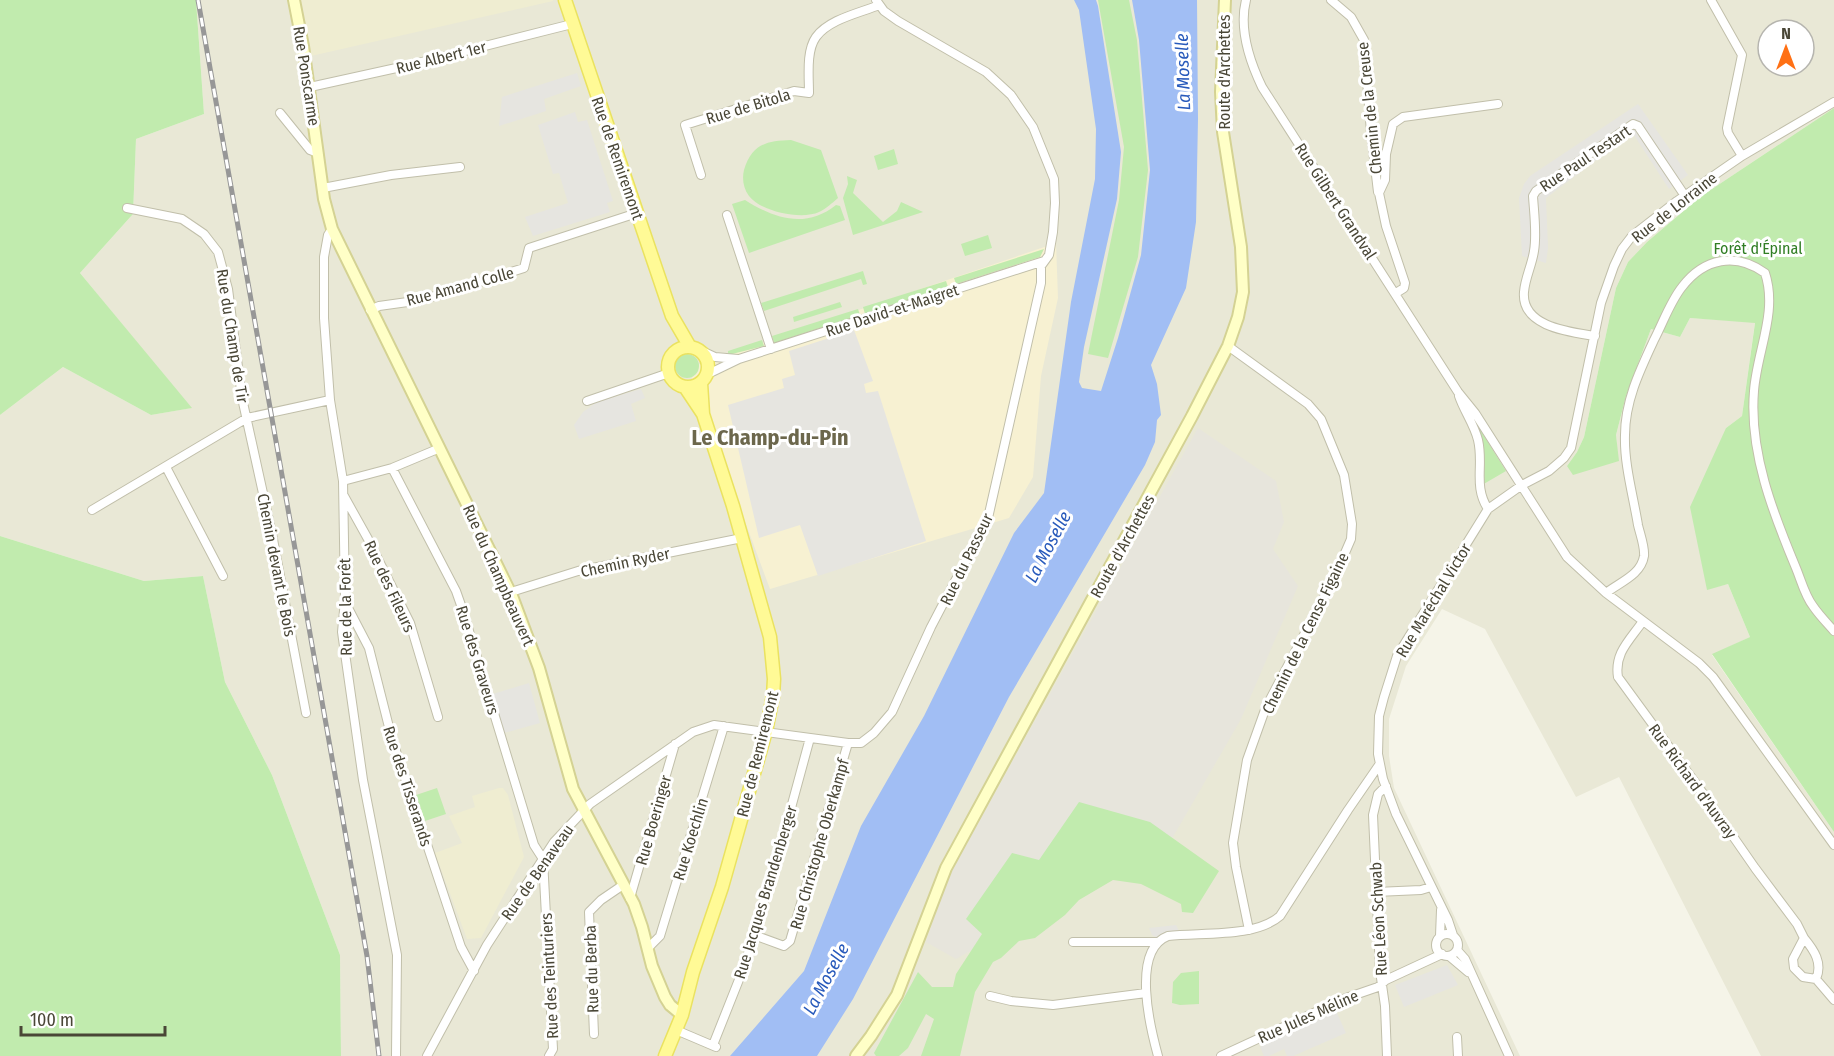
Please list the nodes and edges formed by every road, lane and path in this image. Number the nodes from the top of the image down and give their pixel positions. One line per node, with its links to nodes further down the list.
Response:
1 (294, 0): 9 (street, Rue Ponscarme)
2 (565, 0): 8 (main road, Rue de Remiremont)
3 (1225, 0): 30 (street, Route d'Archettes)
4 (1246, 0): 26 (street, Rue Gilbert Grandval)
5 (1331, 0): 18 (street, Chemin de la Creuse)
6 (1711, 0): 14 (street)
7 (878, 3): 16 (street, Rue de Bitola); 25 (street, Rue du Passeur)
8 (572, 24): 9 (street, Rue Albert 1er); 22 (main road, Rue de Remiremont)
9 (310, 87): 13 (street, Rue Ponscarme)
10 (1834, 102): 14 (street, Rue de Lorraine)
11 (1498, 104): 18 (street, Chemin de la Creuse)
12 (280, 113): 13 (street, Rue Ponscarme)
13 (318, 153): 17 (street, Rue Ponscarme)
14 (1742, 156): 19 (street, Rue de Lorraine)
15 (460, 167): 17 (street)
16 (700, 175)
17 (323, 189): 20 (street, Rue Ponscarme)
18 (1378, 193): 26 (street, Chemin de la Creuse)
19 (1685, 196): 29 (street, Rue de Lorraine); 29 (street, Rue Paul Testart)
20 (326, 207): 24 (street, Rue du Champbeauvert)
21 (127, 208): 42 (street, Rue du Champ de Tir)
22 (637, 213): 27 (street, Rue Amand Colle); 28 (main road, Rue de Remiremont)
23 (727, 215): 32 (street)
24 (332, 229): 27 (street, Rue du Champbeauvert); 39 (street, Rue de la Forêt)
25 (1044, 261): 32 (street, Rue David-et-Maigret); 64 (street, Rue du Passeur)
26 (1396, 293): 38 (street, Rue Gilbert Grandval)
27 (370, 310): 43 (street, Rue du Champbeauvert)
28 (672, 316): 31 (main road, Rue de Remiremont); 33 (main road, Rue de Remiremont)
29 (1595, 336): 47 (street, Rue de Lorraine)
30 (1228, 346): 75 (street, Chemin de la Cense Figaine); 102 (street, Route d'Archettes)
31 (695, 349): 33 (main road); 34 (street, Rue David-et-Maigret); 36 (main road)
32 (771, 349): 34 (street, Rue David-et-Maigret)
33 (672, 355): 35 (main road)
34 (739, 359): 36 (street, Rue David-et-Maigret)
35 (669, 373): 37 (main road); 40 (street)
36 (704, 378): 37 (main road); 41 (main road, Rue de Remiremont)
37 (684, 387): 41 (main road, Rue de Remiremont)
38 (1458, 392): 47 (street, Rue Gilbert Grandval); 49 (street, Rue Gilbert Grandval)
39 (330, 400): 42 (street); 46 (street, Rue de la Forêt)
40 (587, 401)
41 (703, 414): 51 (main road, Rue de Remiremont)
42 (247, 418): 44 (street); 58 (street, Chemin devant le Bois)
43 (440, 448): 45 (street); 53 (street, Rue du Champbeauvert)
44 (166, 467): 50 (street); 52 (street)
45 (392, 468): 46 (street); 69 (street, Rue des Graveurs)
46 (343, 481): 48 (street, Rue de la Forêt)
47 (1522, 485): 49 (street, Rue Maréchal Victor); 54 (street, Rue Gilbert Grandval)
48 (343, 495): 55 (street, Rue de la Forêt); 59 (street, Rue des Fileurs)
49 (1488, 509): 65 (street, Rue Maréchal Victor)
50 (92, 510)
51 (742, 538): 53 (street, Chemin Ryder); 61 (main road, Rue de Remiremont)
52 (223, 576)
53 (511, 592): 67 (street, Rue du Champbeauvert)
54 (1606, 593): 56 (street, Rue Gilbert Grandval); 57 (street)
55 (345, 600): 87 (street, Rue des Tisserands); 98 (street, Rue de la Forêt)
56 (1643, 621): 68 (street, Rue Gilbert Grandval); 79 (street, Rue Richard d'Auvray)
57 (1834, 631)
58 (306, 713)
59 (438, 717)
60 (724, 726): 61 (street, Rue de Benaveau); 63 (street, Rue de Benaveau); 83 (street, Rue Koechlin)
61 (766, 731): 62 (street, Rue du Passeur); 94 (main road, Rue de Remiremont)
62 (810, 738): 64 (street, Rue du Passeur); 76 (street, Rue Jacques Brandenberger)
63 (675, 743): 67 (street, Rue de Benaveau); 73 (street, Rue Boeringer)
64 (848, 743): 76 (street, Rue Christophe Oberkampf)
65 (1379, 765): 66 (street, Rue Maréchal Victor); 75 (street)
66 (1386, 786): 71 (street, Rue Maréchal Victor); 72 (street, Rue Léon Schwab)
67 (583, 810): 69 (street, Rue de Benaveau); 70 (street, Rue du Champbeauvert)
68 (1834, 845)
69 (543, 859): 87 (street, Rue de Benaveau); 100 (street, Rue des Teinturiers)
70 (624, 885): 73 (street, Rue du Champbeauvert); 96 (street, Rue du Berba)
71 (1431, 887): 72 (street); 74 (street, Rue Maréchal Victor)
72 (1376, 892): 90 (street, Rue Léon Schwab)
73 (630, 898): 83 (street, Rue du Champbeauvert)
74 (1441, 909): 77 (street, Rue Maréchal Victor); 78 (street)
75 (1249, 930): 81 (street)
76 (754, 935): 95 (street, Rue Jacques Brandenberger)
77 (1453, 935): 78 (street); 84 (street)
78 (1440, 936): 82 (street)
79 (1804, 938): 89 (street, Rue Richard d'Auvray); 89 (street)
80 (1073, 942): 81 (street)
81 (1157, 942): 91 (street)
82 (1436, 947): 85 (street); 86 (street)
83 (648, 948): 94 (street, Rue du Champbeauvert)
84 (1457, 950): 85 (street); 88 (street)
85 (1445, 955): 86 (street, Rue Jules Méline); 88 (street)
86 (1427, 961): 90 (street, Rue Jules Méline)
87 (474, 971): 99 (street, Rue de Benaveau)
88 (1471, 975): 107 (street)
89 (1816, 979): 93 (street)
90 (1382, 983): 104 (street, Rue Jules Méline); 105 (street, Rue Léon Schwab)
91 (1146, 993): 92 (street); 103 (street)
92 (990, 996)
93 (1834, 1000)
94 (682, 1015): 95 (main road, Rue de Remiremont)
95 (676, 1030): 101 (main road, Rue de Remiremont)
96 (594, 1034)
97 (1457, 1037): 106 (street)
98 (396, 1056)
99 (427, 1056)
100 (549, 1056)
101 (665, 1056)
102 (856, 1056)
103 (1158, 1056)
104 (1221, 1056)
105 (1387, 1056)
106 (1458, 1056)
107 (1509, 1056)

